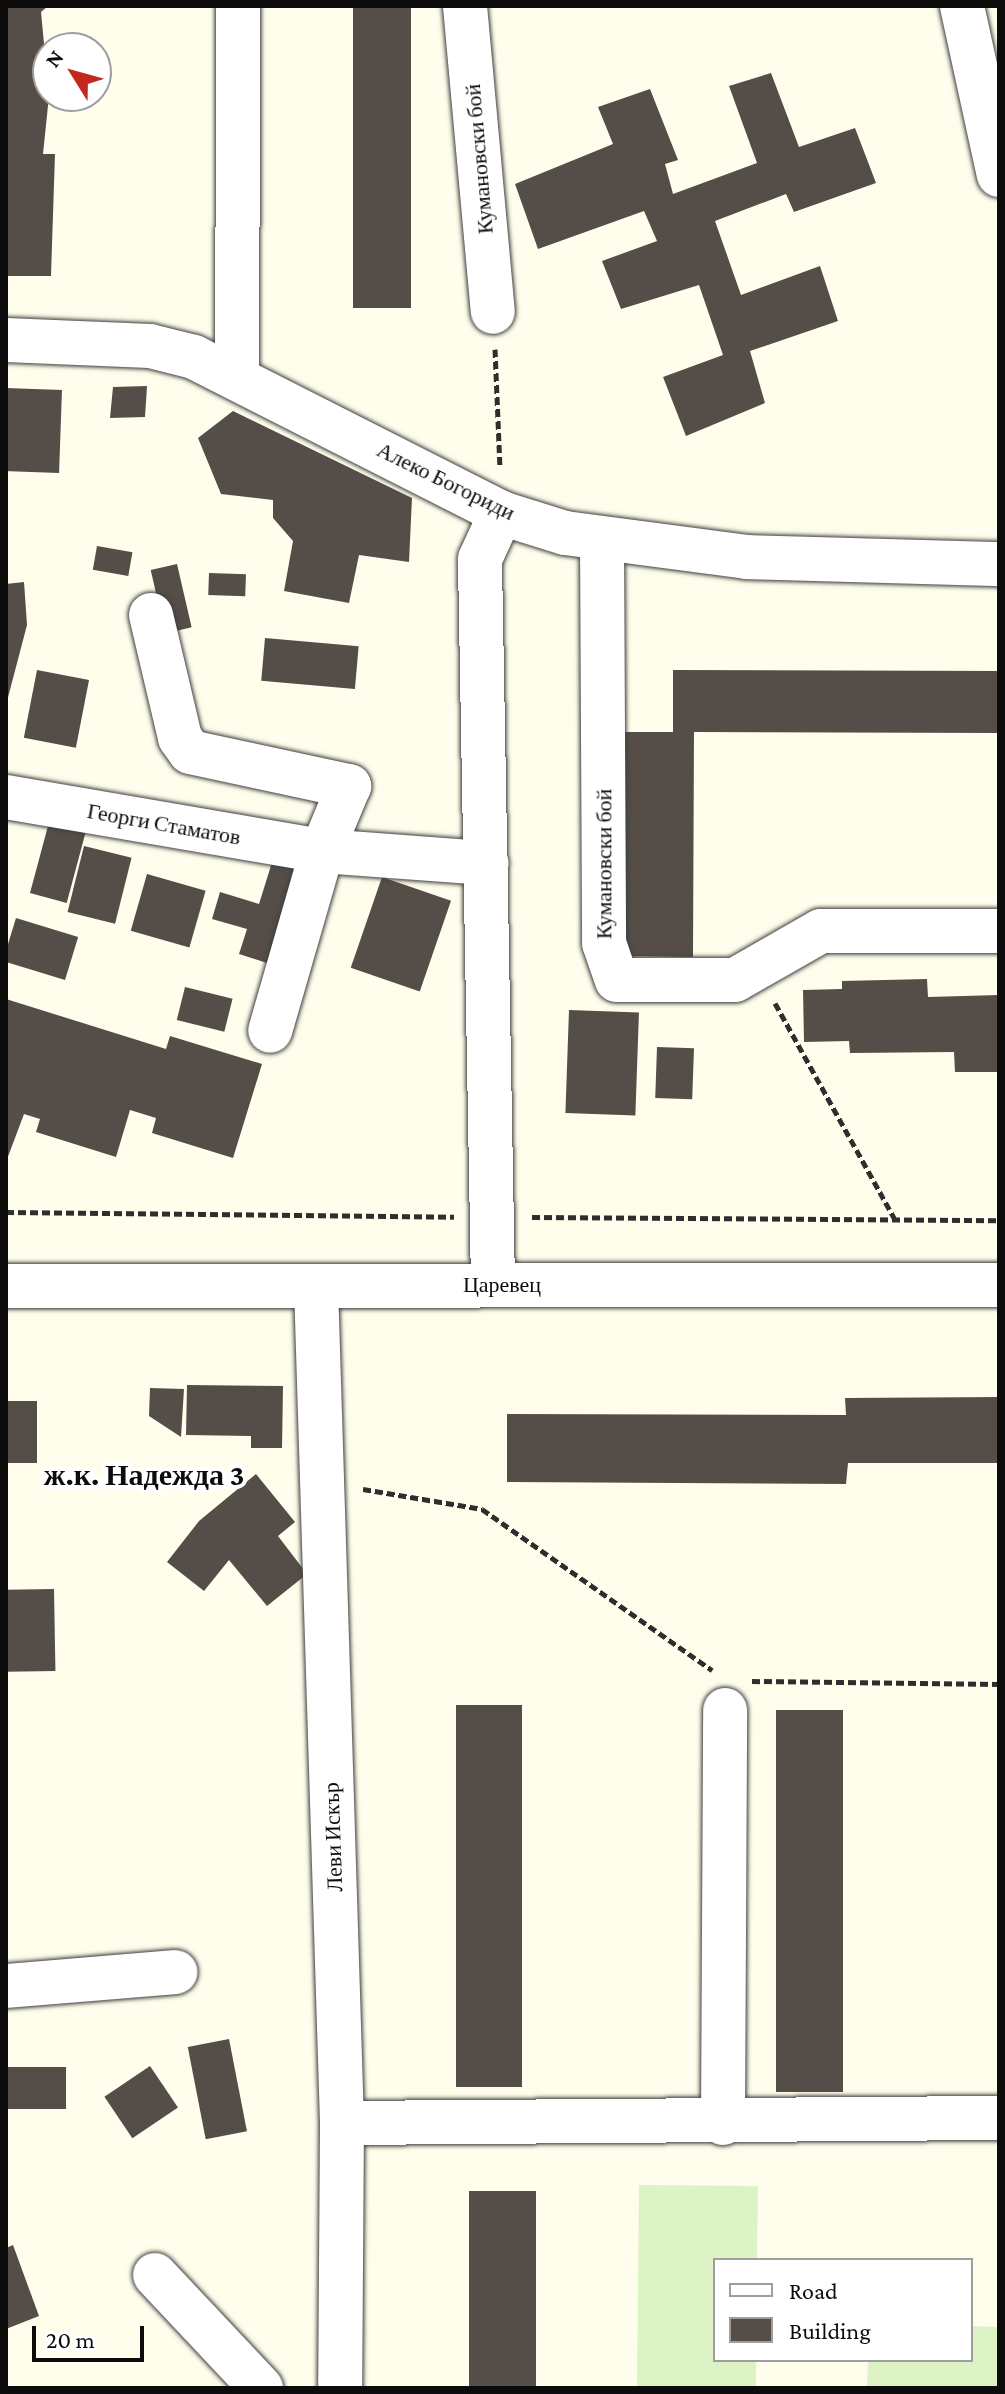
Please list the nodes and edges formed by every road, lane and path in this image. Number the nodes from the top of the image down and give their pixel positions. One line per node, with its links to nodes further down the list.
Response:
1 (238, 6): 7 (street)
2 (465, 6): 5 (street, Кумановски бой)
3 (962, 6): 4 (street)
4 (999, 175)
5 (493, 312): 8 (path)
6 (6, 340): 7 (street, Алеко Богориди)
7 (237, 374): 8 (street, Алеко Богориди)
8 (501, 513): 9 (street, Алеко Богориди); 14 (street)
9 (602, 541): 10 (street, Алеко Богориди); 16 (street, Кумановски бой)
10 (999, 564)
11 (151, 615): 13 (street)
12 (6, 797): 13 (street, Георги Стаматов)
13 (322, 851): 14 (street, Георги Стаматов); 17 (street)
14 (487, 863): 19 (street)
15 (999, 931): 16 (street, Кумановски бой)
16 (758, 971): 18 (path)
17 (270, 1031)
18 (894, 1219)
19 (493, 1285): 20 (street, Царевец); 22 (street, Царевец)
20 (999, 1285)
21 (6, 1286): 22 (street, Царевец)
22 (316, 1286): 23 (street, Леви Искър)
23 (322, 1485): 25 (path); 29 (street, Леви Искър)
24 (999, 1684): 25 (path)
25 (729, 1696): 30 (street)
26 (175, 1972): 27 (street)
27 (6, 1986)
28 (999, 2118): 30 (street)
29 (342, 2123): 30 (street); 33 (street, Леви Искър)
30 (723, 2123)
31 (155, 2275): 32 (street)
32 (261, 2388)
33 (340, 2388)

